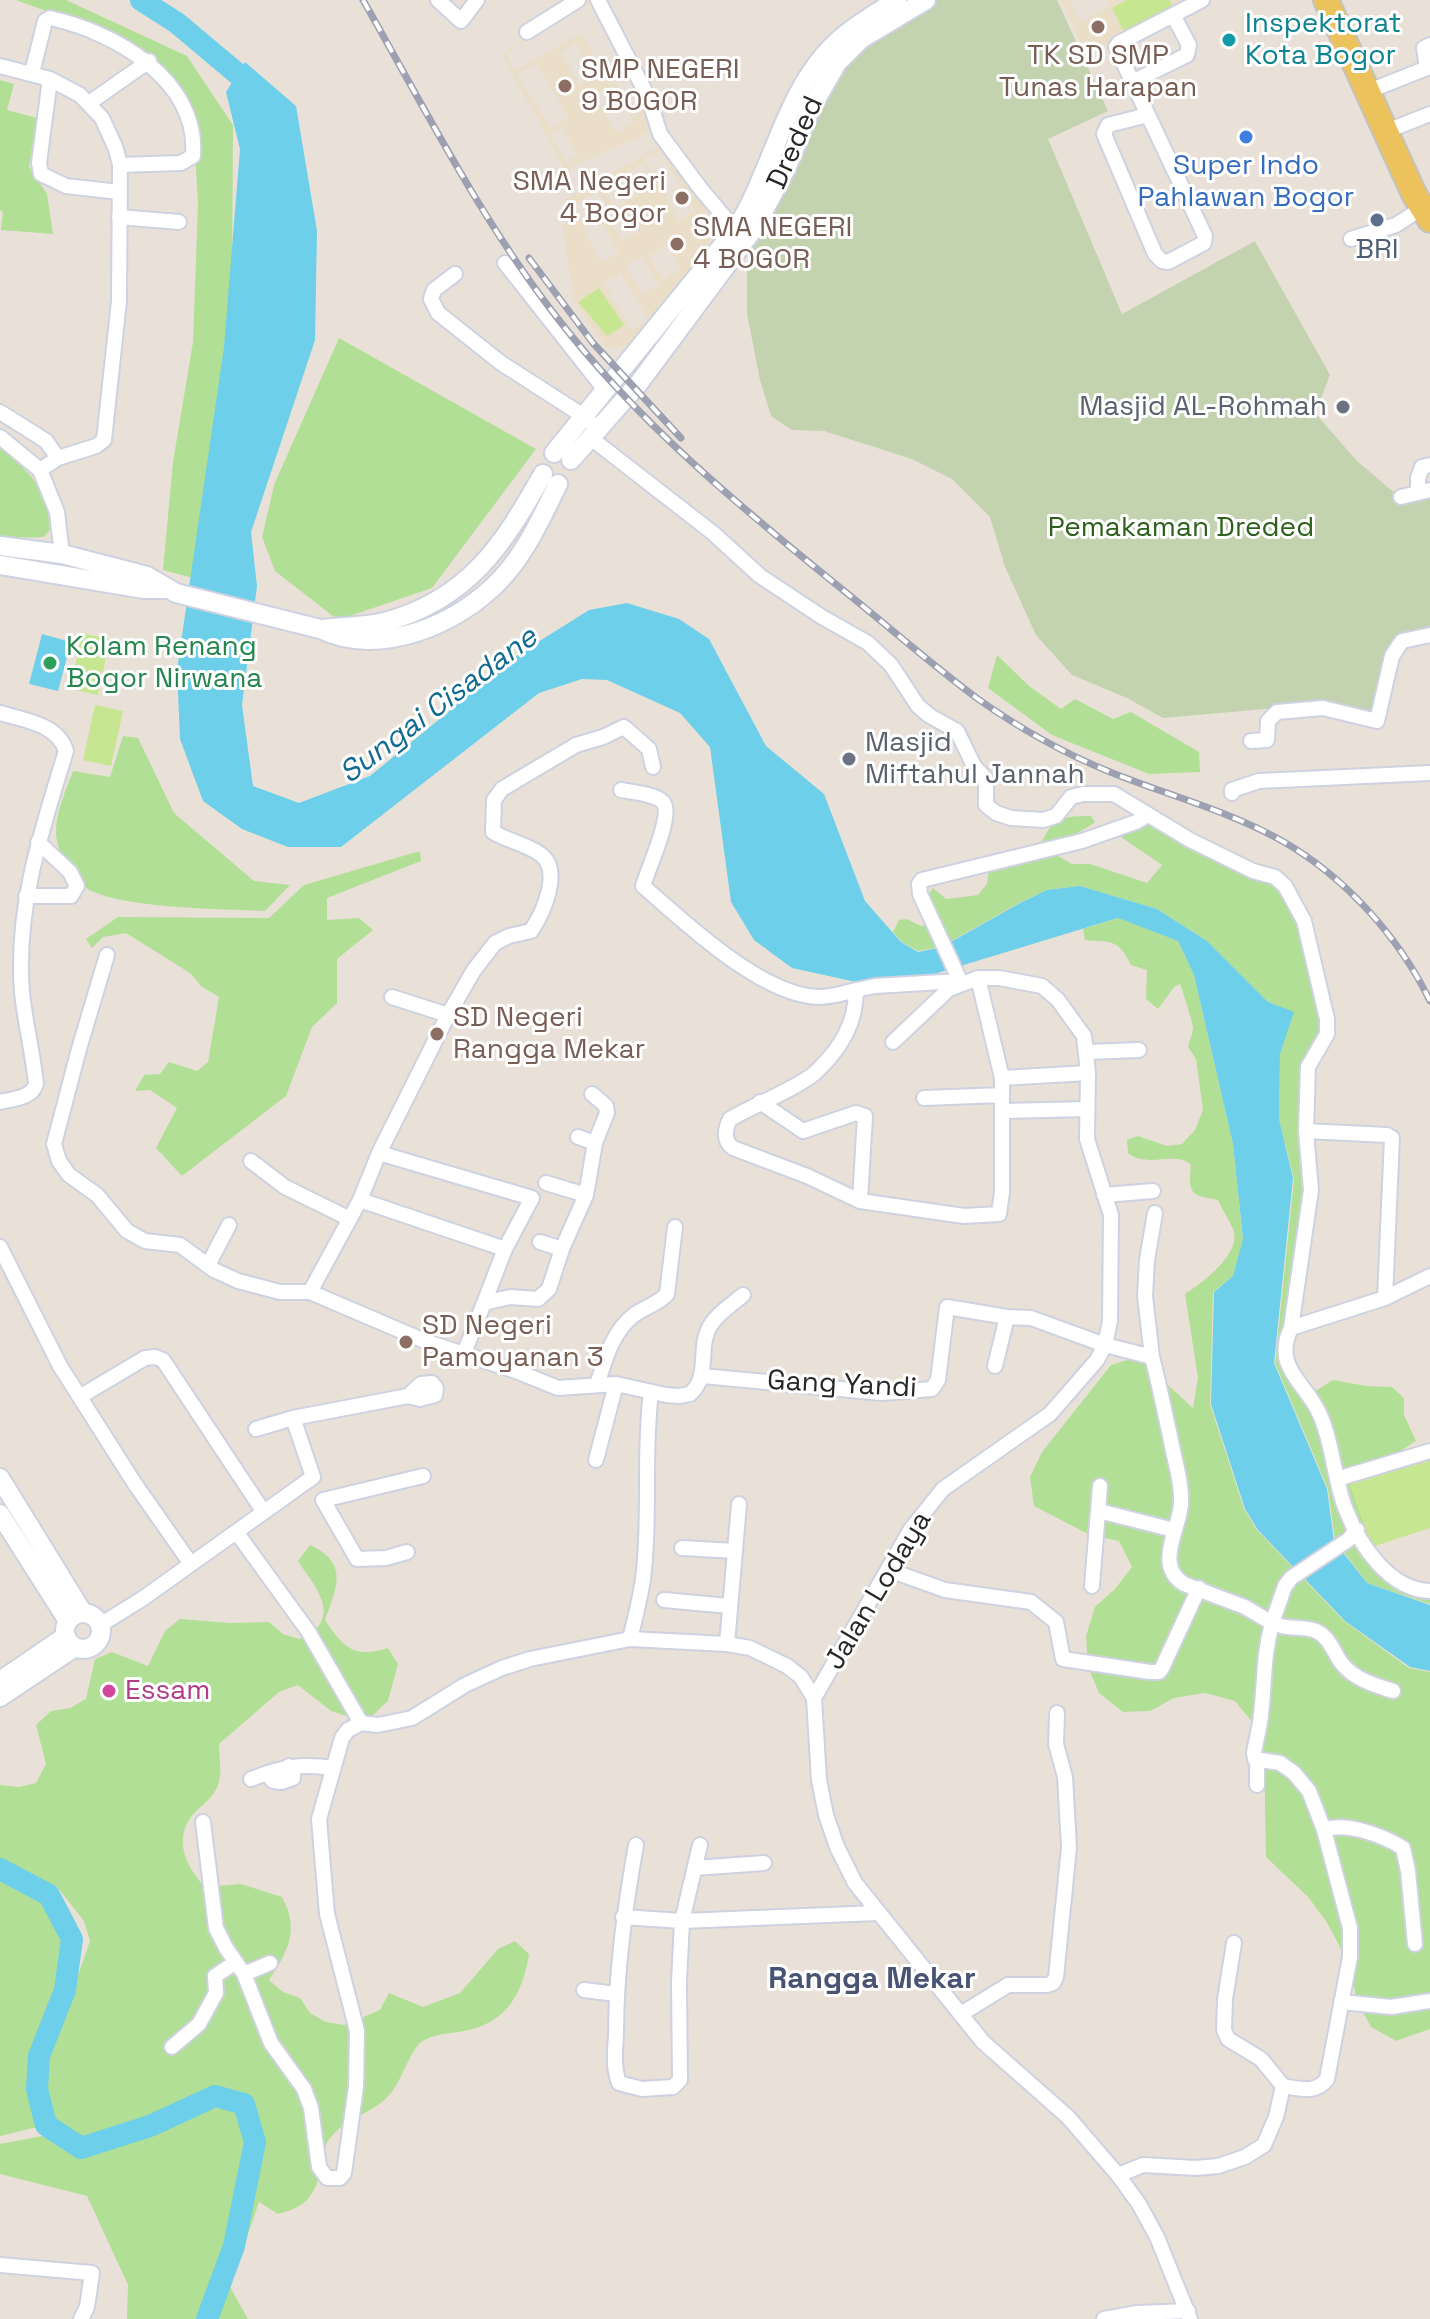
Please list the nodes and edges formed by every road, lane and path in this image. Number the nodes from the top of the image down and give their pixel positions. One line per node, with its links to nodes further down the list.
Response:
1 (438, 0): 2 (street)
2 (477, 0)
3 (578, 0): 10 (street)
4 (598, 0): 27 (street)
5 (897, 0): 27 (street)
6 (926, 0): 27 (street, Dreded)
7 (1202, 0): 9 (street)
8 (1326, 0): 17 (main road)
9 (1173, 15): 16 (street); 16 (street)
10 (527, 32)
11 (1430, 45): 17 (street)
12 (149, 61): 14 (street); 18 (street); 22 (street)
13 (0, 66): 14 (street)
14 (32, 73): 15 (street)
15 (50, 79): 18 (street); 23 (street)
16 (1132, 82): 20 (street)
17 (1369, 91): 21 (main road)
18 (89, 103): 22 (street)
19 (1430, 114): 21 (street)
20 (1148, 115): 20 (street)
21 (1387, 131): 24 (main road)
22 (120, 165): 23 (street)
23 (119, 192): 25 (street)
24 (1426, 214): 28 (street)
25 (119, 217): 26 (street); 37 (street)
26 (179, 222)
27 (742, 233): 31 (street); 34 (street, Dreded)
28 (1351, 239)
29 (505, 263): 31 (street)
30 (455, 274): 33 (street)
31 (605, 390): 33 (street)
32 (0, 412): 37 (street)
33 (585, 417): 34 (street); 36 (street)
34 (596, 435): 36 (street, Dreded); 54 (street)
35 (0, 437): 39 (street)
36 (562, 457): 40 (street); 40 (street)
37 (58, 458): 39 (street)
38 (1430, 465): 41 (street)
39 (40, 470): 44 (street)
40 (550, 479): 46 (street)
41 (1424, 491): 42 (street)
42 (1401, 497)
43 (0, 546): 44 (street)
44 (62, 554): 46 (street)
45 (0, 565): 46 (street)
46 (171, 591)
47 (1430, 635): 49 (street)
48 (0, 713): 55 (street)
49 (1251, 741)
50 (653, 767): 62 (street)
51 (1430, 773): 53 (street)
52 (621, 790): 60 (street)
53 (1232, 793)
54 (1148, 815): 58 (street); 75 (street)
55 (38, 842): 56 (street); 56 (street)
56 (26, 896): 71 (street)
57 (107, 955): 94 (street)
58 (959, 978): 59 (street, Jalan Lodaya); 60 (street); 63 (street, Jalan Lodaya)
59 (978, 978): 65 (street, Jalan Lodaya); 67 (street)
60 (856, 990): 72 (street)
61 (392, 997): 62 (street)
62 (448, 1015): 78 (street)
63 (893, 1042)
64 (1139, 1050): 65 (street)
65 (1087, 1052): 66 (street, Jalan Lodaya)
66 (1088, 1073): 67 (street); 73 (street, Jalan Lodaya)
67 (1002, 1078): 69 (street)
68 (592, 1094): 77 (street)
69 (1002, 1095): 70 (street); 74 (street)
70 (924, 1098)
71 (0, 1102)
72 (760, 1102): 85 (street); 85 (street)
73 (1087, 1109): 74 (street); 83 (street, Jalan Lodaya)
74 (1003, 1111): 85 (street)
75 (1306, 1131): 98 (street); 101 (street)
76 (578, 1137): 77 (street)
77 (595, 1143): 82 (street)
78 (379, 1153): 84 (street); 92 (street)
79 (251, 1161): 87 (street)
80 (546, 1183): 82 (street)
81 (1153, 1191): 83 (street)
82 (586, 1195): 93 (street)
83 (1104, 1195): 102 (street, Jalan Lodaya)
84 (360, 1200): 87 (street); 92 (street)
85 (860, 1201)
86 (1155, 1213): 104 (street)
87 (350, 1219): 96 (street)
88 (229, 1225): 94 (street)
89 (675, 1227): 108 (street)
90 (540, 1242): 93 (street)
91 (0, 1247): 110 (street)
92 (505, 1249): 99 (street)
93 (562, 1249): 99 (street)
94 (208, 1265): 96 (street)
95 (1430, 1276): 98 (street)
96 (310, 1292): 103 (street)
97 (743, 1295): 106 (street)
98 (1385, 1298): 101 (street)
99 (484, 1303): 103 (street)
100 (1007, 1317): 102 (street); 105 (street); 106 (street, Gang Yandi)
101 (1291, 1328): 119 (street)
102 (1105, 1345): 104 (street); 133 (street, Jalan Lodaya)
103 (464, 1353): 108 (street)
104 (1152, 1357): 126 (street)
105 (995, 1366)
106 (703, 1376): 109 (street)
107 (616, 1384): 108 (street); 109 (street); 115 (street)
108 (597, 1385)
109 (651, 1392): 142 (street)
110 (81, 1396): 123 (street); 132 (street)
111 (408, 1396): 112 (street)
112 (293, 1418): 113 (street); 117 (street)
113 (256, 1429)
114 (1430, 1451): 119 (street)
115 (596, 1460)
116 (423, 1476): 121 (street)
117 (313, 1477): 121 (street); 123 (street)
118 (0, 1478): 141 (street)
119 (1337, 1479): 128 (street)
120 (1100, 1486): 124 (street)
121 (323, 1500): 131 (street)
122 (739, 1504): 130 (street)
123 (263, 1511): 127 (street)
124 (1099, 1511): 126 (street); 134 (street)
125 (0, 1514): 141 (street)
126 (1174, 1530): 135 (street)
127 (237, 1533): 132 (street); 149 (street)
128 (1352, 1535): 136 (street); 139 (street)
129 (682, 1548): 130 (street)
130 (735, 1551): 138 (street)
131 (407, 1552)
132 (191, 1564): 140 (street)
133 (889, 1570): 135 (street); 147 (street, Jalan Lodaya)
134 (1092, 1586)
135 (1199, 1588): 139 (street)
136 (1430, 1591)
137 (664, 1600): 138 (street)
138 (729, 1606): 143 (street)
139 (1272, 1623): 145 (street); 150 (street)
140 (100, 1625): 141 (street); 141 (street)
141 (73, 1629): 144 (street); 146 (street)
142 (630, 1639): 143 (street); 149 (street)
143 (727, 1644): 147 (street)
144 (0, 1681)
145 (1393, 1691)
146 (0, 1697)
147 (814, 1698): 160 (street)
148 (1057, 1713): 171 (street)
149 (361, 1723): 151 (street)
150 (1255, 1759): 153 (street); 155 (street)
151 (333, 1768): 152 (street); 166 (street)
152 (251, 1779)
153 (1257, 1785)
154 (203, 1822): 166 (street)
155 (1324, 1830): 164 (street); 170 (street)
156 (636, 1845): 161 (street)
157 (700, 1845): 159 (street)
158 (764, 1863): 159 (street)
159 (695, 1868): 162 (street)
160 (877, 1913): 162 (street); 171 (street)
161 (623, 1917): 162 (street); 168 (street)
162 (682, 1921): 168 (street)
163 (1234, 1943): 173 (street)
164 (1415, 1944)
165 (270, 1963): 166 (street)
166 (240, 1968): 172 (street)
167 (584, 1990): 168 (street)
168 (616, 1994)
169 (1430, 2001): 170 (street)
170 (1341, 2002): 173 (street)
171 (961, 2014): 174 (street)
172 (172, 2047)
173 (1283, 2086): 174 (street)
174 (1118, 2175): 177 (street)
175 (0, 2265): 176 (street)
176 (87, 2315)
177 (1189, 2315): 178 (street)
178 (1104, 2319)

